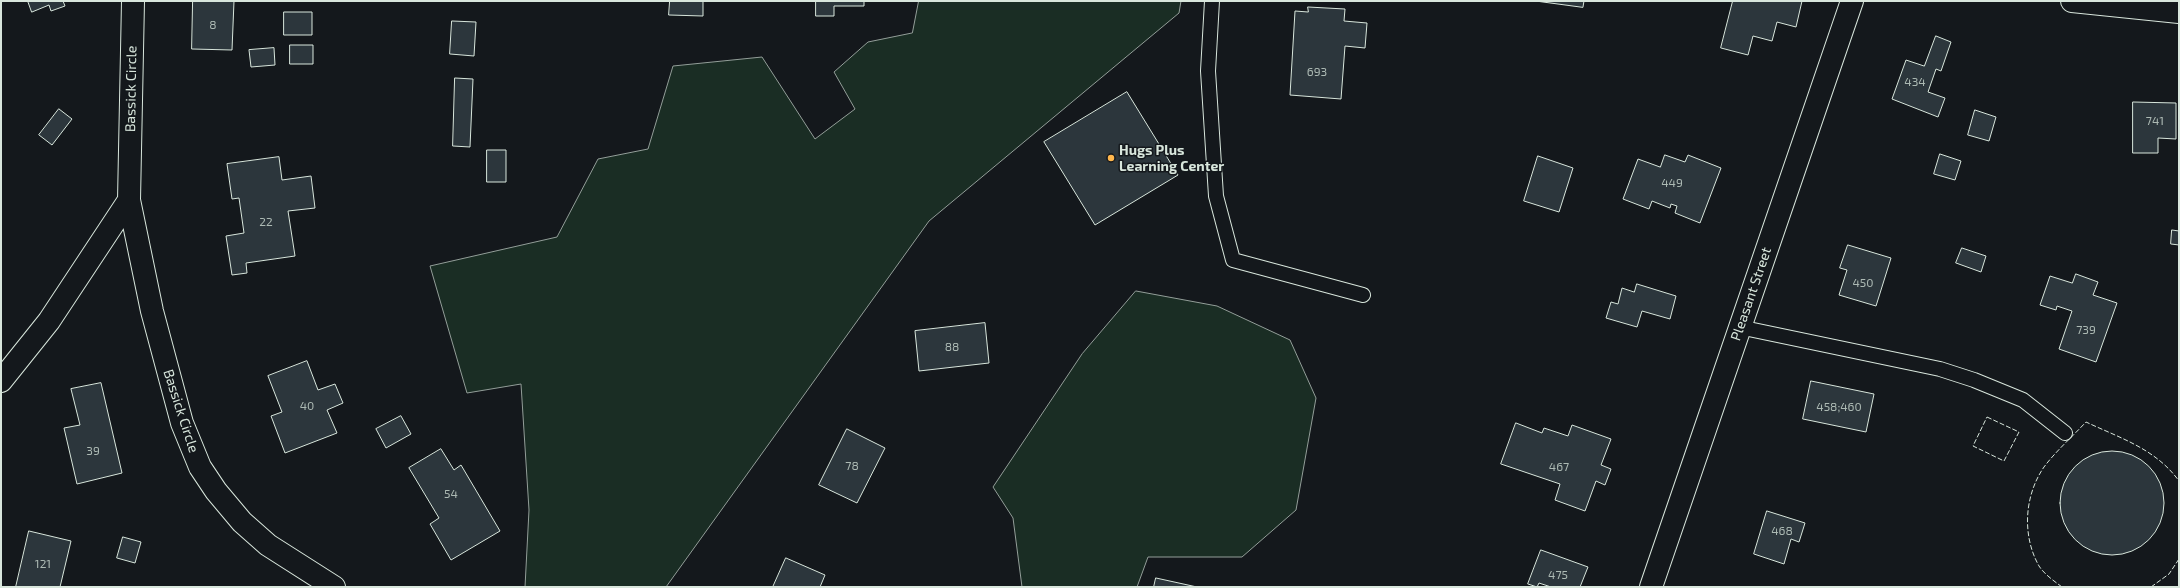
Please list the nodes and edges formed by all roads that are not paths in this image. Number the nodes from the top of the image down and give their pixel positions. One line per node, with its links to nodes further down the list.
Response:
1 (133, 1): 6 (street, Bassick Circle)
2 (1212, 1): 7 (lane)
3 (1852, 1): 8 (street, Pleasant Street)
4 (2072, 1): 5 (street)
5 (2179, 12)
6 (129, 200): 9 (street); 11 (street, Bassick Circle)
7 (1363, 294)
8 (1739, 327): 10 (lane); 12 (street, Pleasant Street)
9 (1, 381)
10 (2065, 433)
11 (334, 587)
12 (1651, 587)

